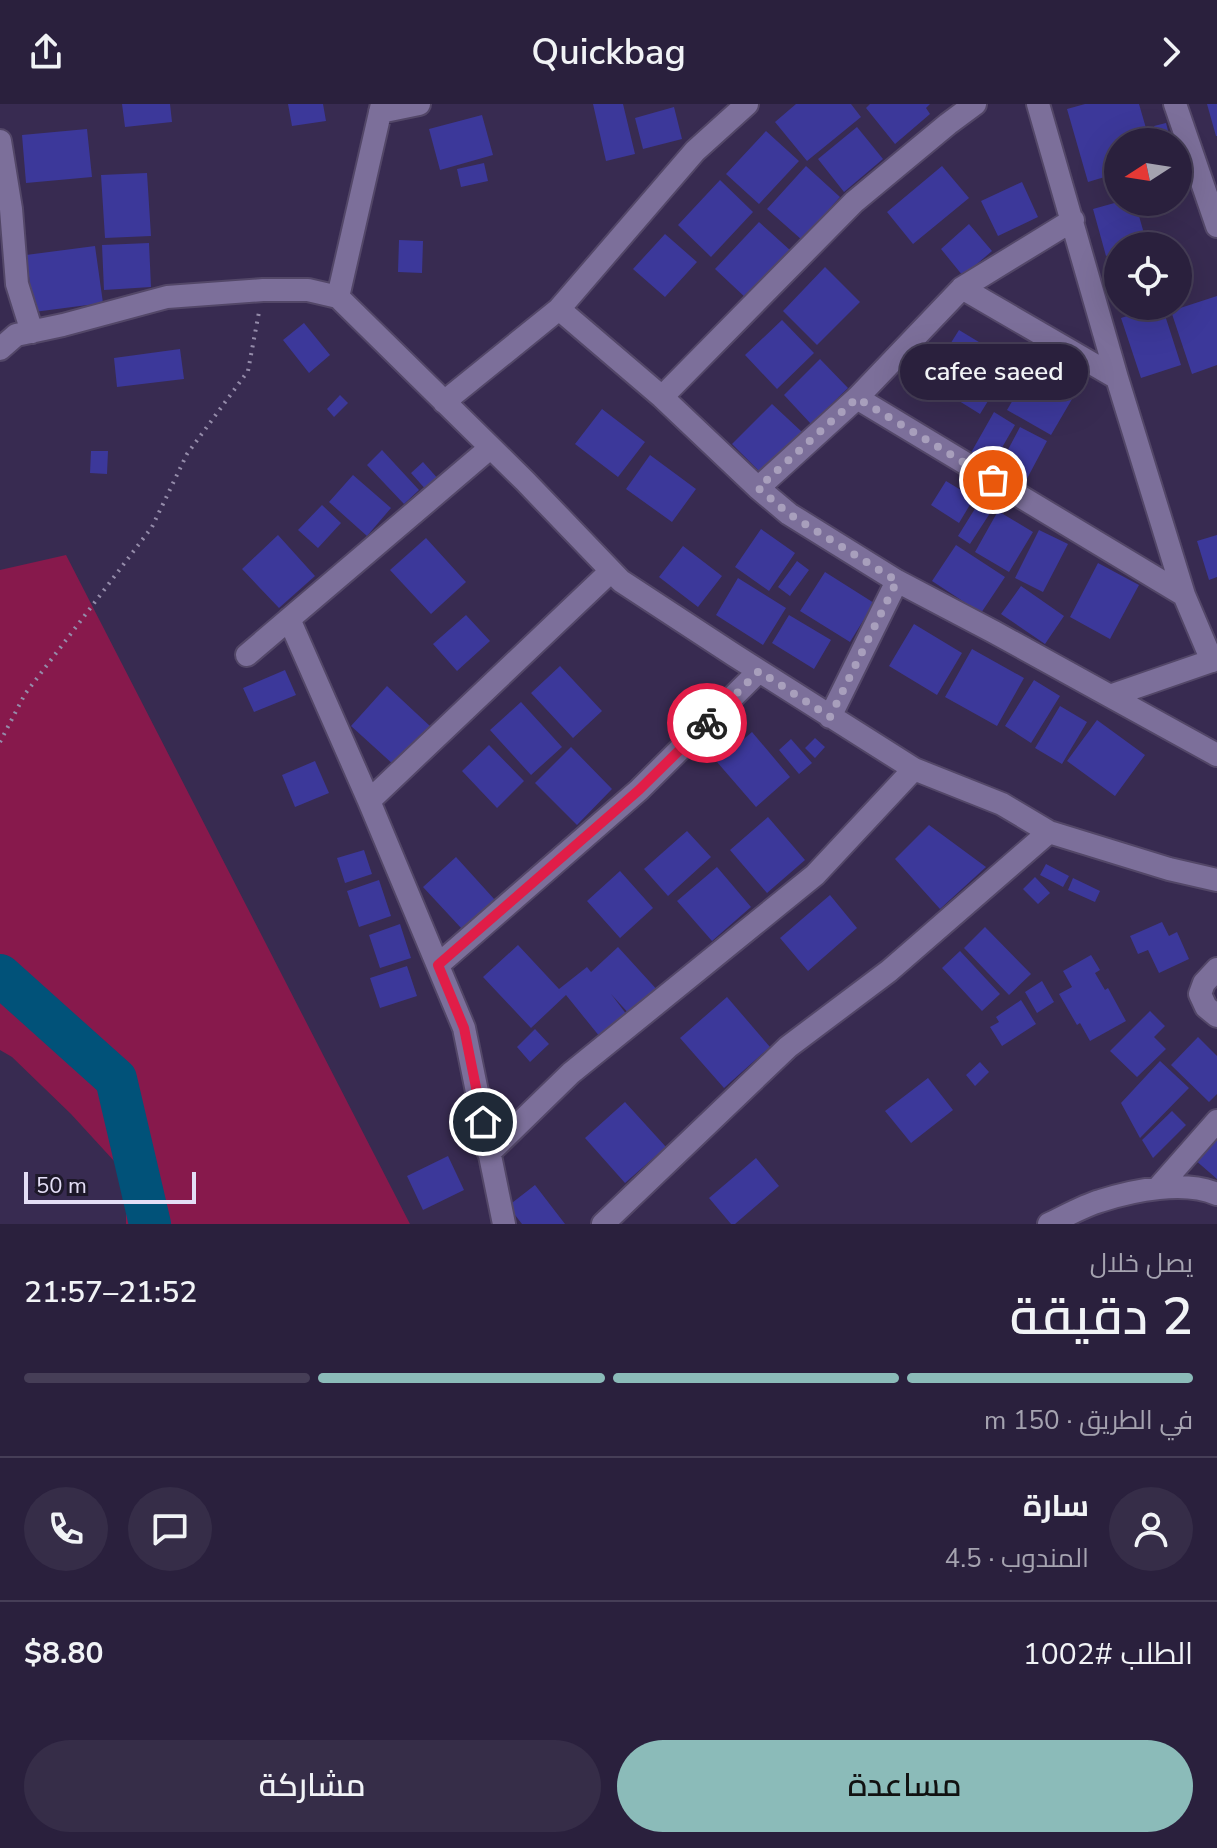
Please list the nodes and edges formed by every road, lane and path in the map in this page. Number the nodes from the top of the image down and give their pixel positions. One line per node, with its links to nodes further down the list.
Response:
1 (419, 104): 6 (street)
2 (747, 104): 15 (street)
3 (975, 104): 19 (street)
4 (1038, 104): 9 (street)
5 (1175, 104): 10 (street)
6 (381, 108): 14 (street)
7 (0, 141): 8 (street)
8 (6, 210): 11 (street)
9 (1073, 220): 12 (street); 18 (street)
10 (1217, 226)
11 (8, 285): 16 (street)
12 (962, 288): 18 (street); 20 (street)
13 (263, 290): 14 (street); 16 (street); 33 (path)
14 (338, 297): 21 (street)
15 (559, 309): 19 (street); 21 (street)
16 (32, 332): 17 (street)
17 (0, 349)
18 (1117, 378): 26 (street)
19 (662, 397): 23 (street)
20 (857, 398): 23 (street); 26 (street)
21 (444, 402): 22 (street)
22 (490, 448): 24 (street); 27 (street)
23 (758, 488): 25 (street)
24 (611, 571): 30 (street); 36 (street)
25 (897, 581): 31 (street); 32 (street)
26 (1184, 595): 29 (street)
27 (289, 619): 28 (street); 36 (street)
28 (247, 655)
29 (1214, 660): 31 (street)
30 (759, 671): 32 (street); 39 (street)
31 (1110, 696): 34 (street)
32 (830, 717): 35 (street)
33 (0, 742)
34 (1217, 755)
35 (914, 769): 37 (street); 43 (street)
36 (369, 801): 39 (street)
37 (1049, 832): 38 (street); 47 (street)
38 (1217, 880)
39 (438, 965): 43 (street)
40 (1217, 969): 41 (street)
41 (1217, 1016)
42 (1217, 1121): 44 (street)
43 (489, 1153): 46 (street)
44 (1158, 1188): 45 (street); 48 (street)
45 (1217, 1194)
46 (504, 1224)
47 (603, 1224)
48 (1049, 1224)

